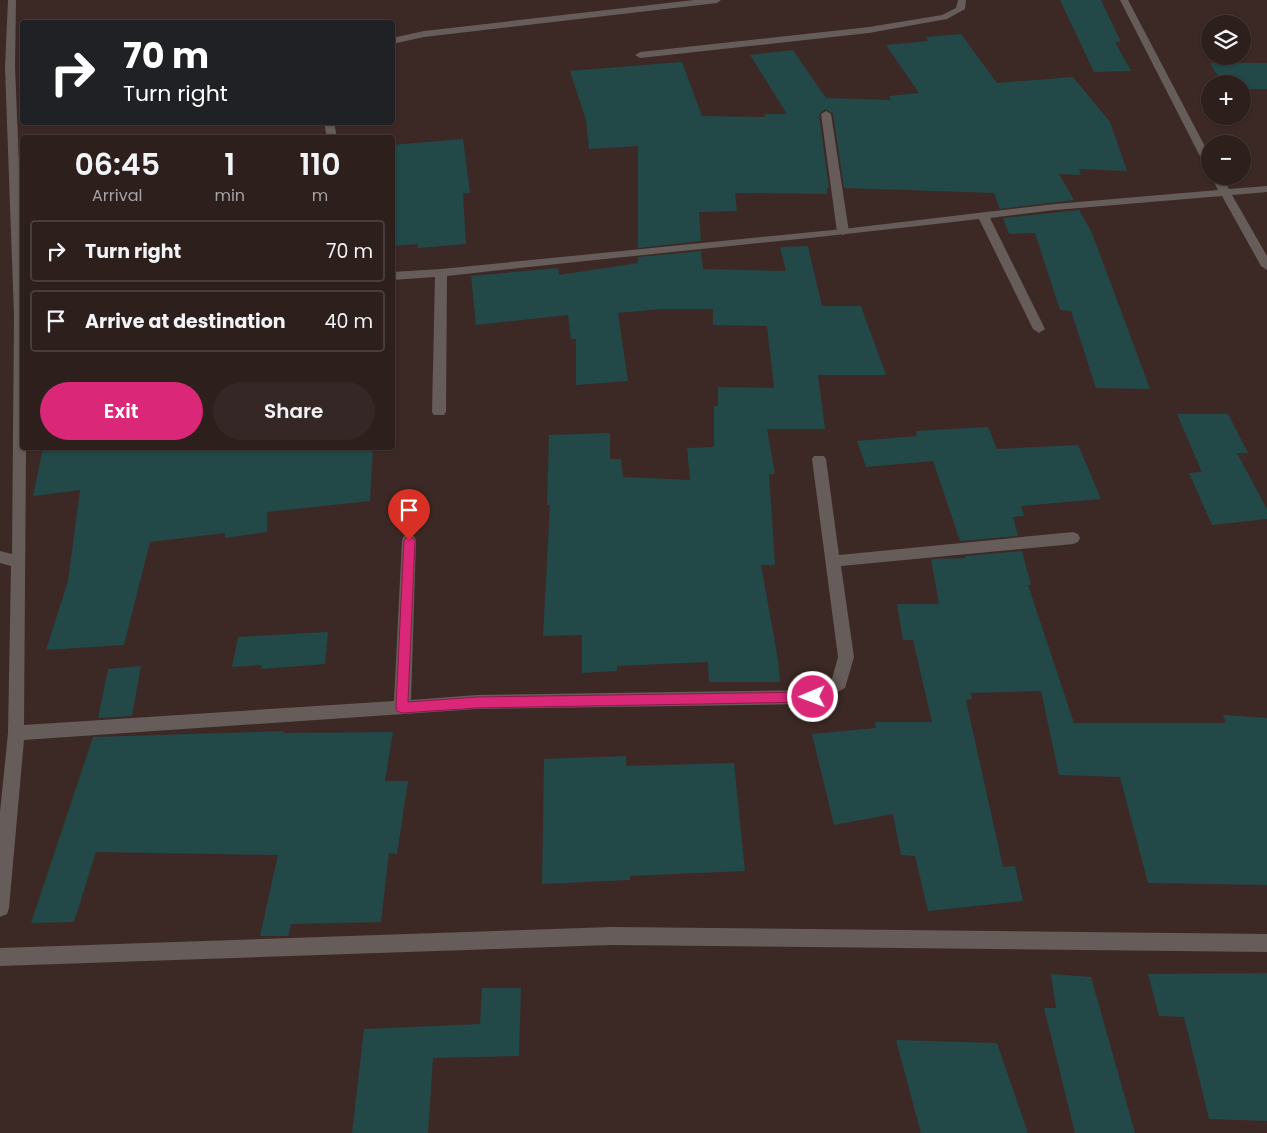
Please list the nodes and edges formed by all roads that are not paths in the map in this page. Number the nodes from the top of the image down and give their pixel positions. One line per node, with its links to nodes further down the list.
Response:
1 (12, 0): 17 (street)
2 (717, 0): 5 (street)
3 (962, 0): 6 (street)
4 (1124, 0): 8 (street)
5 (395, 40)
6 (640, 55)
7 (826, 114): 13 (street)
8 (1201, 149)
9 (1220, 185): 11 (street)
10 (1267, 189): 11 (street)
11 (1224, 192): 12 (street); 14 (street)
12 (983, 215): 13 (street); 18 (street)
13 (843, 232): 15 (street)
14 (1267, 266)
15 (441, 273): 16 (street); 19 (street)
16 (395, 276)
17 (20, 292)
18 (1039, 329)
19 (439, 412)
20 (20, 438): 26 (street)
21 (819, 458): 25 (street)
22 (1073, 538): 25 (street)
23 (409, 540): 27 (street)
24 (0, 557): 26 (street)
25 (832, 561): 27 (street)
26 (19, 562): 28 (street)
27 (402, 707): 28 (street)
28 (16, 733): 29 (street)
29 (0, 908)
30 (1267, 943): 31 (street)
31 (0, 956)

